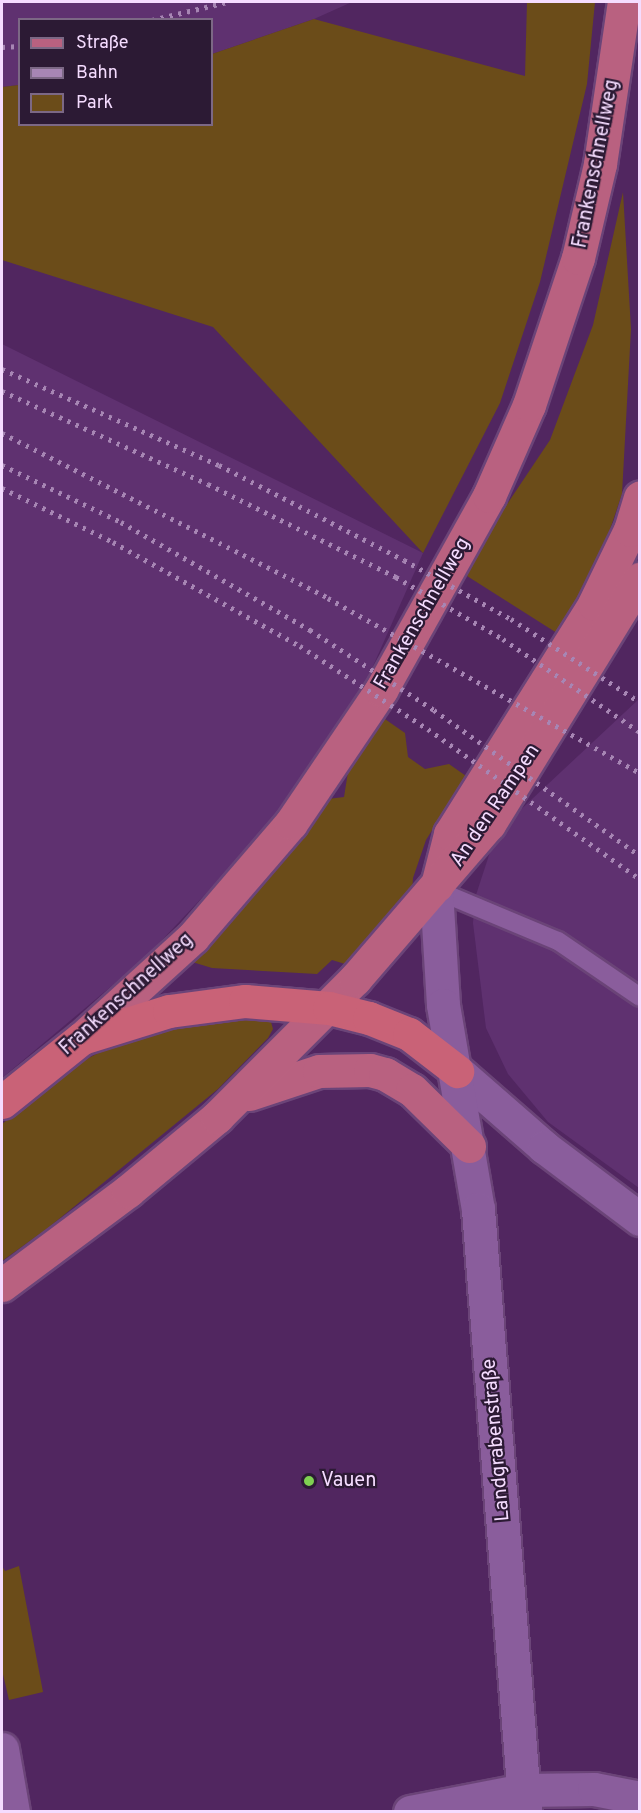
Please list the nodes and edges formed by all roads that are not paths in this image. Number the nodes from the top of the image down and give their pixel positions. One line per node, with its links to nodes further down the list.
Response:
1 (624, 2): 7 (main road, Frankenschnellweg)
2 (639, 497): 4 (main road)
3 (639, 579): 4 (main road, An den Rampen)
4 (436, 890): 5 (lane); 6 (main road); 8 (main road)
5 (639, 997)
6 (328, 1008): 7 (highway); 8 (highway); 9 (main road)
7 (82, 1038): 10 (highway, Frankenschnellweg)
8 (457, 1071): 11 (main road, Landgrabenstraße); 12 (main road)
9 (239, 1098): 11 (main road); 13 (main road)
10 (2, 1102)
11 (468, 1146): 16 (main road, Landgrabenstraße)
12 (639, 1219)
13 (2, 1285)
14 (2, 1749): 17 (main road)
15 (639, 1798): 16 (main road)
16 (524, 1801): 18 (main road)
17 (13, 1812)
18 (410, 1812)

